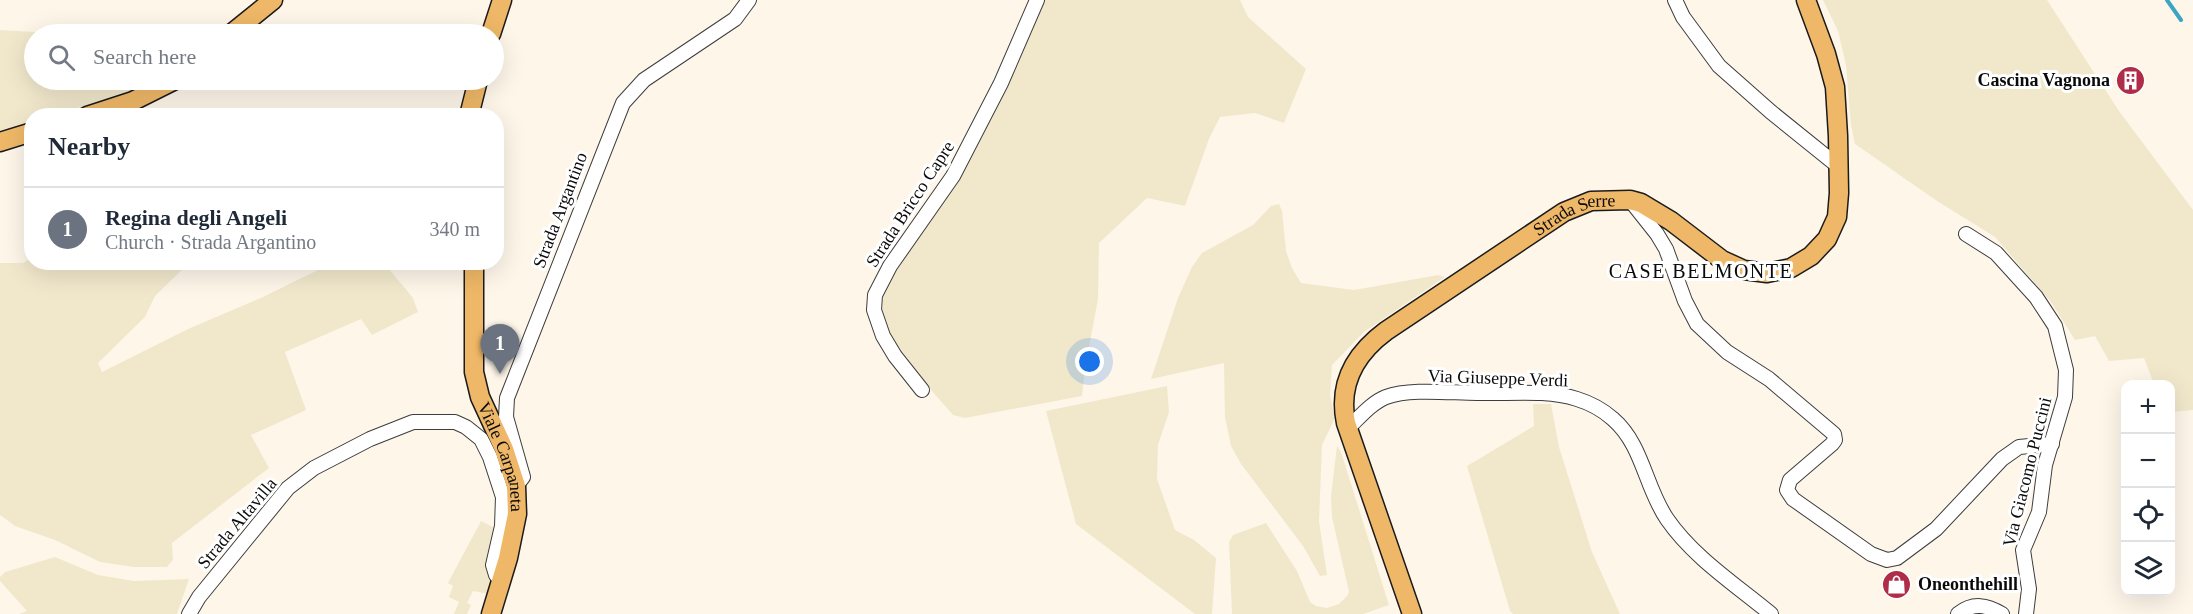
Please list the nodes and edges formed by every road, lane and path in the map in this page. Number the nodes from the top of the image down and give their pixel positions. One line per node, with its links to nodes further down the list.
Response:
1 (273, 0): 7 (main road)
2 (502, 0): 8 (main road)
3 (749, 0): 22 (street, Strada Argantino)
4 (1037, 0): 19 (street, Strada Bricco Capre)
5 (1675, 0): 15 (street)
6 (1806, 0): 15 (main road, Strada Serre)
7 (243, 24)
8 (494, 24)
9 (154, 90): 11 (main road)
10 (476, 90): 12 (main road)
11 (110, 108)
12 (471, 108)
13 (24, 134): 14 (main road)
14 (0, 141)
15 (1838, 166): 16 (main road, Strada Serre)
16 (1630, 200): 20 (main road, Strada Serre); 21 (street)
17 (1966, 234): 21 (street, Via Giacomo Puccini)
18 (474, 270): 22 (main road, Viale Carpaneta)
19 (922, 390)
20 (1347, 429): 26 (main road, Strada Serre); 27 (street, Via Giuseppe Verdi)
21 (2052, 444): 30 (street, Via Giacomo Puccini)
22 (516, 486): 23 (main road, Viale Carpaneta)
23 (502, 581): 24 (street, Strada Altavilla); 25 (main road, Viale Carpaneta)
24 (189, 614)
25 (491, 614)
26 (1412, 614)
27 (1771, 614)
28 (1958, 614): 29 (street)
29 (2002, 614)
30 (2026, 614)

